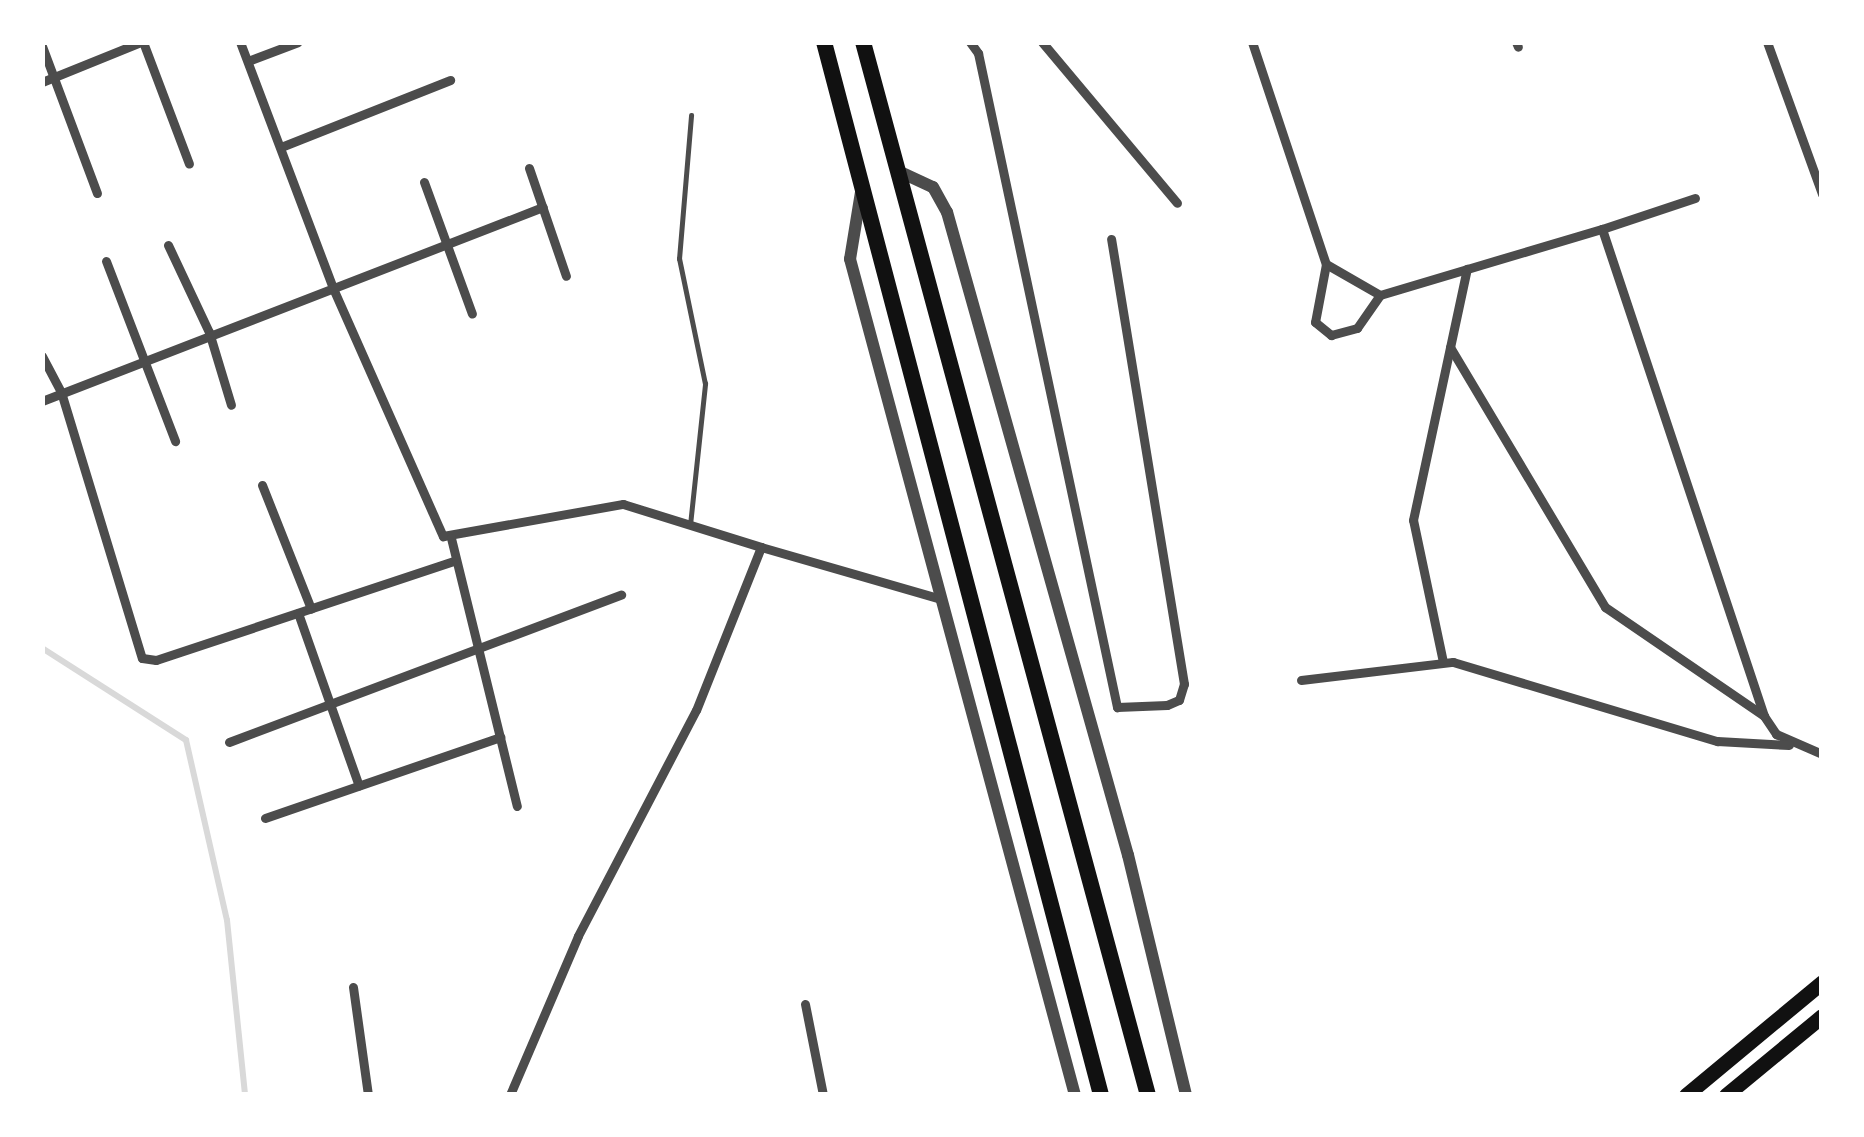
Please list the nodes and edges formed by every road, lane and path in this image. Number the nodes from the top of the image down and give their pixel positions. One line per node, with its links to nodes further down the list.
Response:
1 (142, 42): 13 (street); 18 (street)
2 (240, 42): 12 (street)
3 (298, 42): 12 (street)
4 (824, 42): 21 (highway)
5 (883, 42): 10 (street)
6 (970, 42): 60 (street)
7 (1042, 42): 26 (street)
8 (1252, 42): 33 (street)
9 (1767, 42): 24 (street)
10 (863, 44): 20 (highway)
11 (42, 46): 13 (street)
12 (248, 61): 17 (street)
13 (55, 77): 15 (street); 23 (street)
14 (450, 80): 17 (street)
15 (42, 82)
16 (691, 116): 48 (lane)
17 (281, 147): 36 (street)
18 (189, 164)
19 (529, 168): 27 (street)
20 (898, 171): 61 (street); 79 (highway)
21 (864, 179): 53 (street); 78 (highway)
22 (424, 182): 31 (street)
23 (97, 194)
24 (1822, 194)
25 (1695, 198): 28 (street)
26 (1177, 202)
27 (543, 207): 31 (street); 35 (street)
28 (1602, 229): 34 (street); 62 (street)
29 (1111, 238): 60 (street)
30 (168, 244): 39 (street)
31 (446, 244): 36 (street); 38 (street)
32 (106, 261): 42 (street)
33 (1326, 264): 37 (street); 37 (street)
34 (1467, 269): 37 (street); 40 (street)
35 (566, 276)
36 (332, 286): 39 (street); 49 (street)
37 (1380, 295)
38 (472, 314)
39 (209, 332): 42 (street); 45 (street)
40 (1450, 347): 57 (street); 62 (street)
41 (42, 356): 43 (street)
42 (145, 359): 43 (street); 46 (street)
43 (61, 392): 44 (street); 55 (street)
44 (42, 401)
45 (231, 405)
46 (175, 441)
47 (262, 485): 54 (street)
48 (690, 525): 49 (street); 50 (street)
49 (451, 538): 51 (street)
50 (761, 547): 53 (street); 75 (street)
51 (456, 560): 54 (street); 56 (street)
52 (621, 595): 56 (street)
53 (941, 599): 77 (street)
54 (311, 609): 55 (street)
55 (298, 613): 59 (street)
56 (478, 647): 59 (street); 63 (street)
57 (1443, 662): 58 (street); 65 (street)
58 (1301, 680)
59 (329, 701): 64 (street); 67 (street)
60 (1117, 707): 61 (street)
61 (1086, 713): 80 (street)
62 (1764, 716): 65 (street)
63 (500, 737): 67 (street); 68 (street)
64 (229, 742)
65 (1794, 745): 66 (street)
66 (1822, 754)
67 (359, 786): 69 (street)
68 (517, 806)
69 (265, 818)
70 (1822, 982): 81 (highway)
71 (353, 987): 74 (street)
72 (806, 1004): 76 (street)
73 (1822, 1016): 82 (highway)
74 (368, 1095)
75 (510, 1095)
76 (823, 1095)
77 (1075, 1095)
78 (1101, 1095)
79 (1148, 1095)
80 (1186, 1095)
81 (1686, 1095)
82 (1726, 1095)

